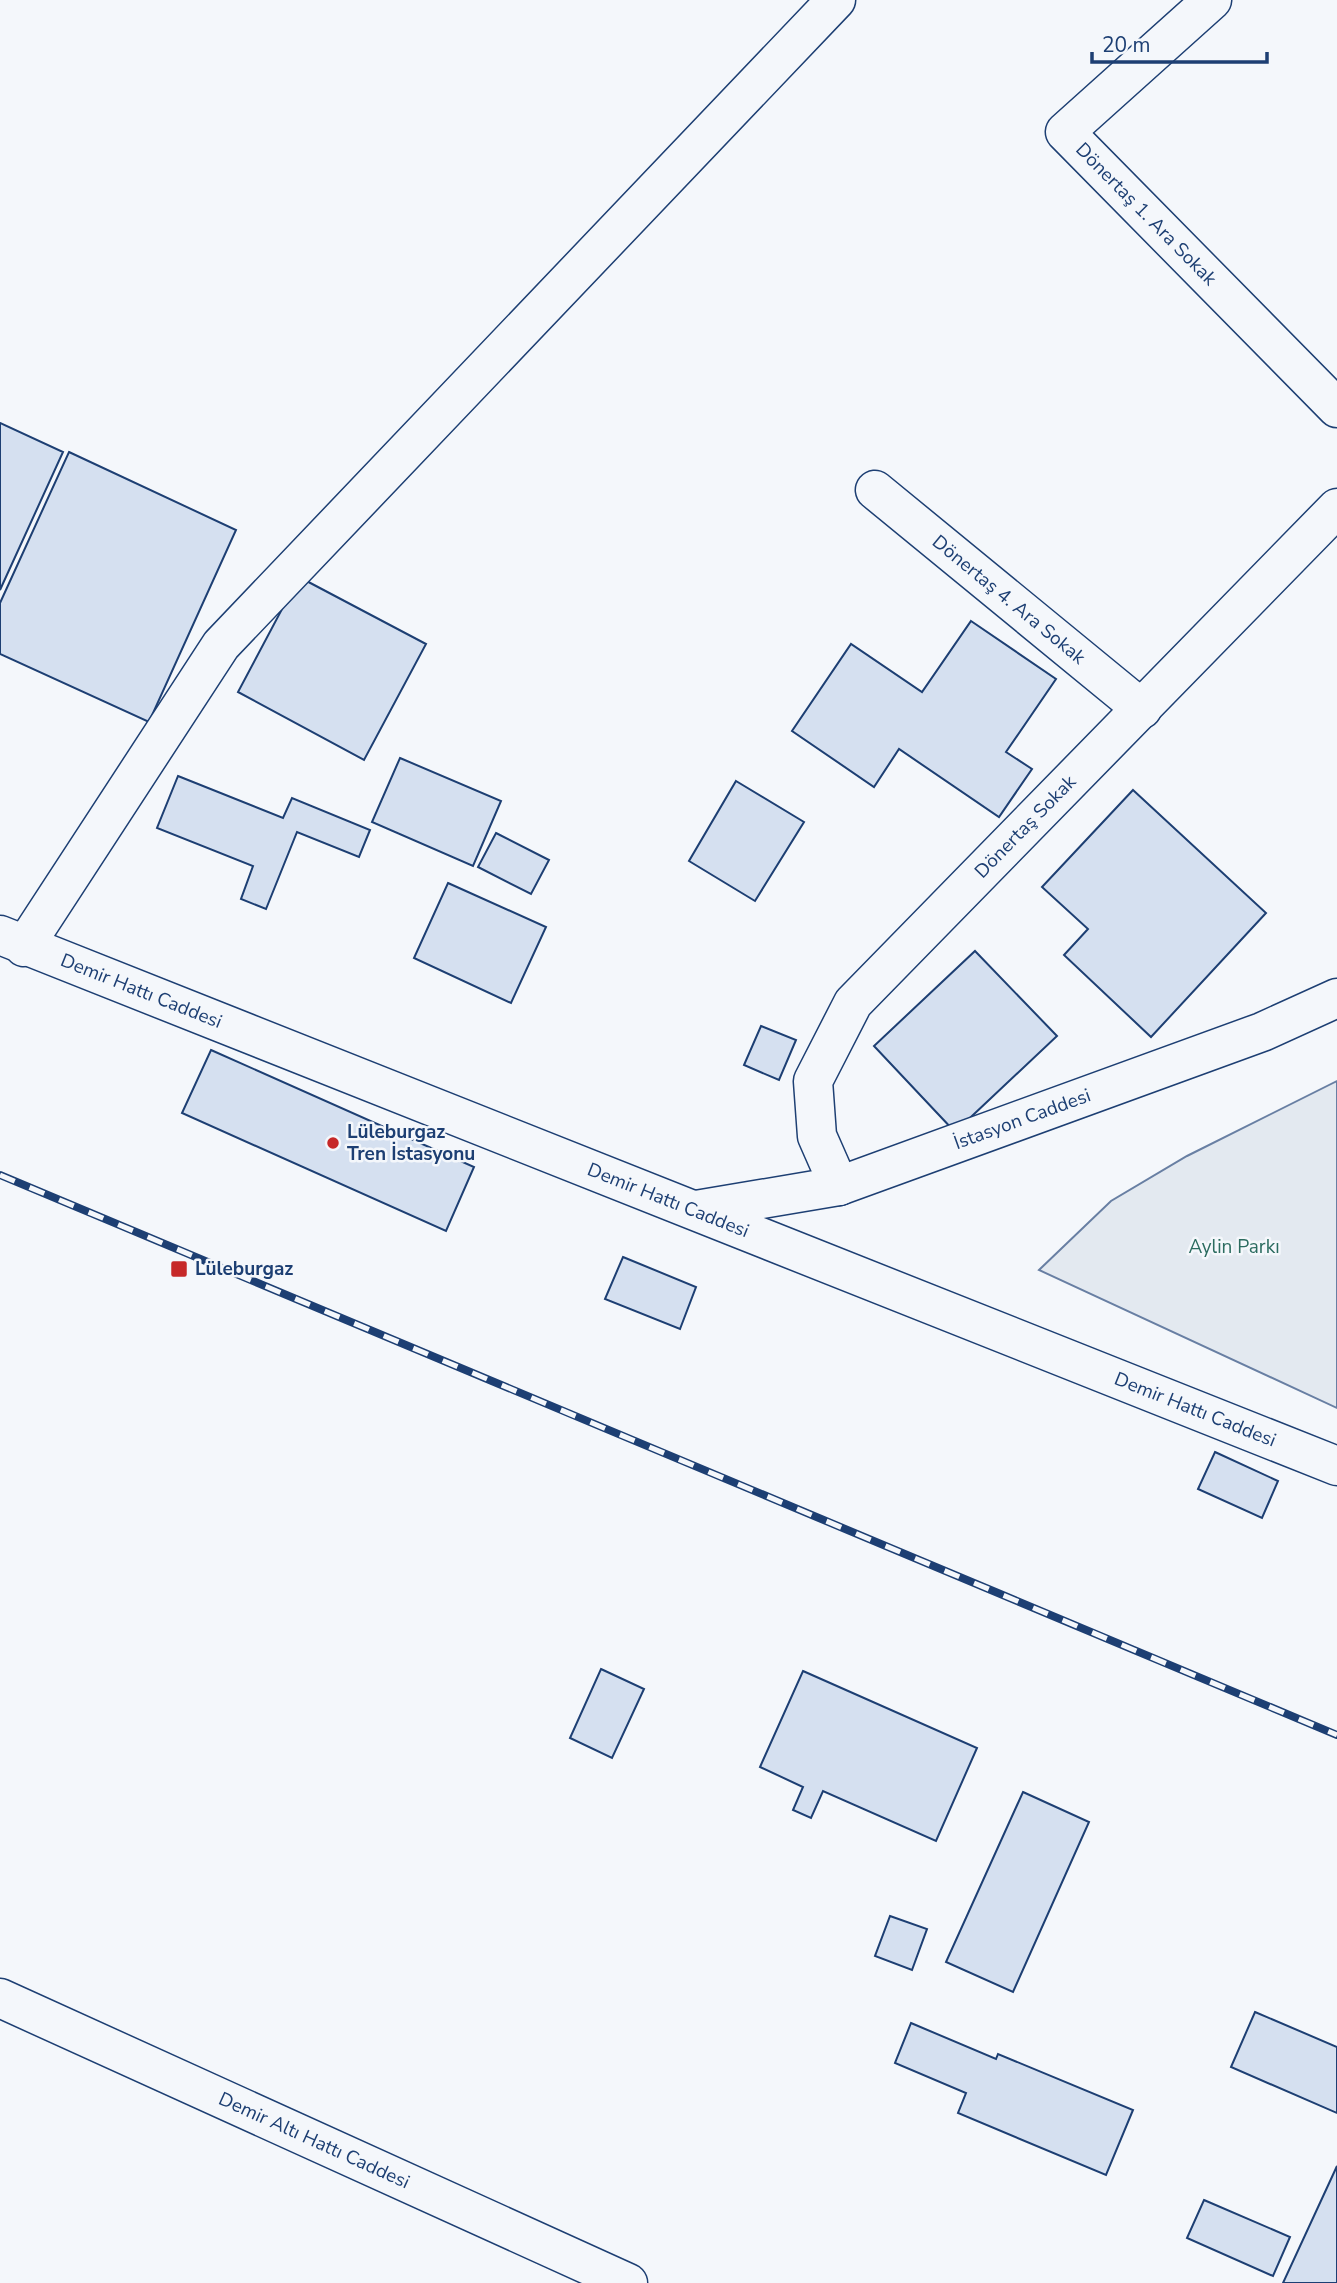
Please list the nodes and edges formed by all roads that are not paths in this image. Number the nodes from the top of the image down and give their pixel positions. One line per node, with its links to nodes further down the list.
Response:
1 (835, 0): 7 (street)
2 (1212, 0): 3 (street, Dönertaş 1. Ara Sokak)
3 (1337, 408)
4 (875, 490): 6 (street, Dönertaş 4. Ara Sokak)
5 (1337, 508): 6 (street, Dönertaş Sokak)
6 (1142, 709): 9 (street, Dönertaş Sokak)
7 (12, 941): 10 (street, Demir Hattı Caddesi)
8 (1337, 999): 9 (street, İstasyon Caddesi)
9 (839, 1186): 10 (street, İstasyon Caddesi)
10 (696, 1210): 11 (street, Demir Hattı Caddesi)
11 (1337, 1466)
12 (0, 1998): 13 (street, Demir Altı Hattı Caddesi)
13 (628, 2283)

